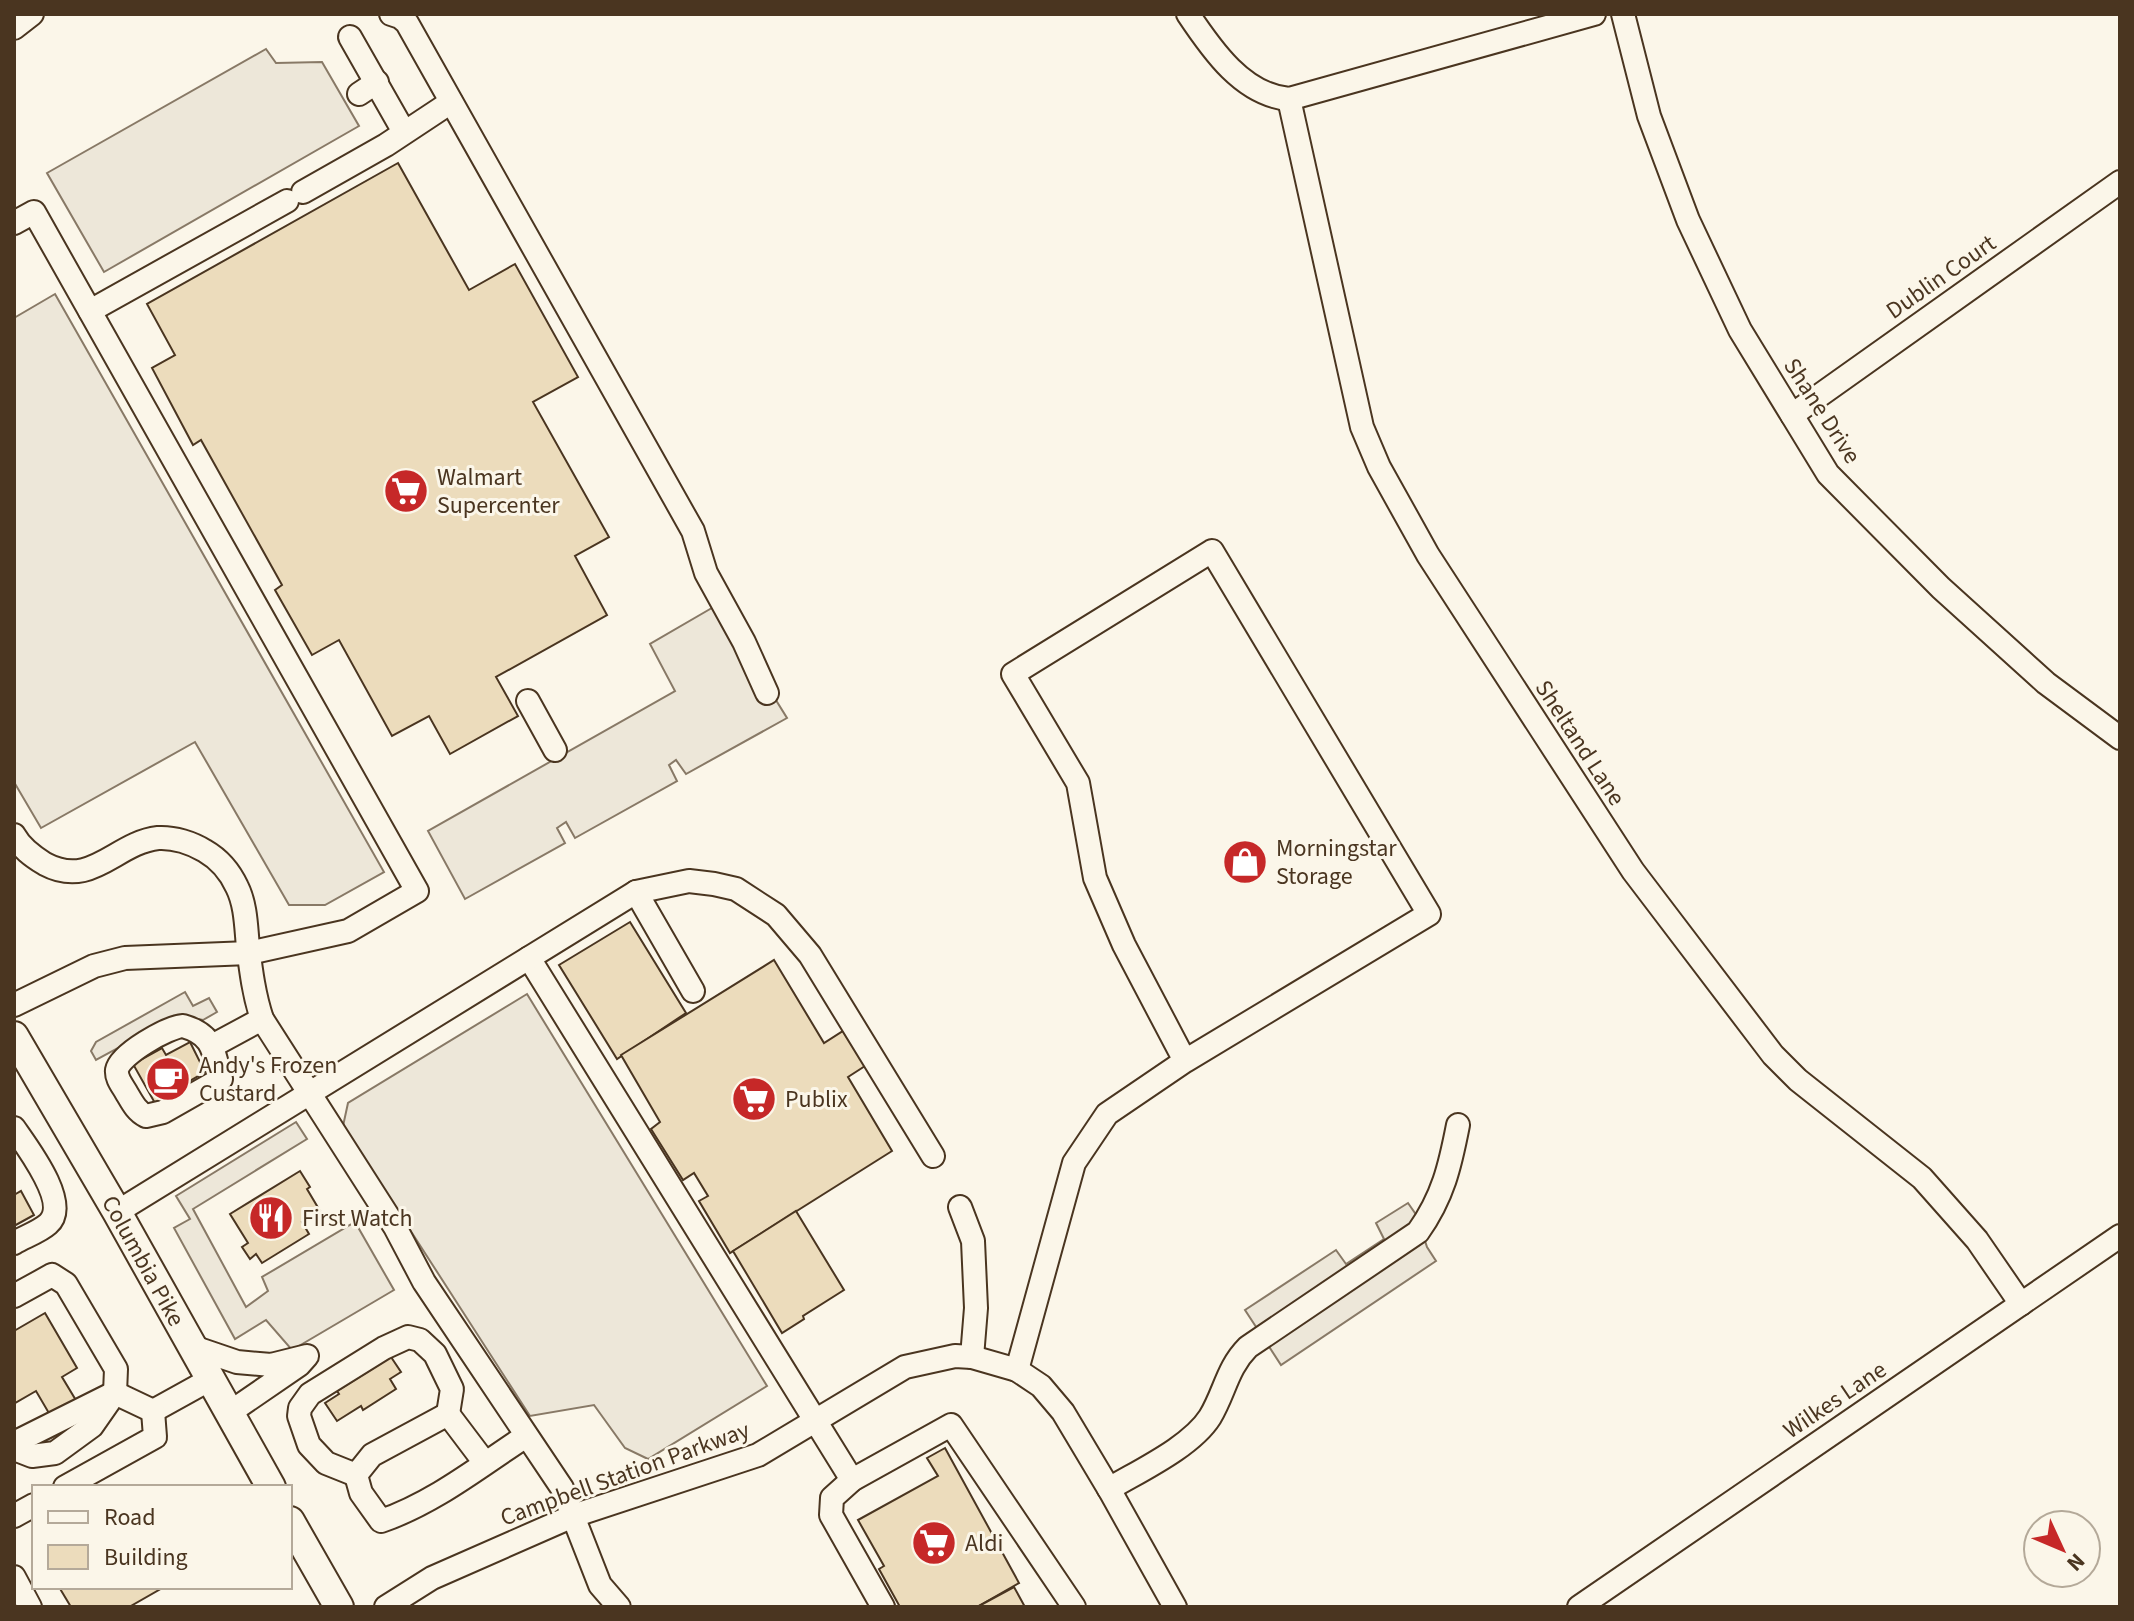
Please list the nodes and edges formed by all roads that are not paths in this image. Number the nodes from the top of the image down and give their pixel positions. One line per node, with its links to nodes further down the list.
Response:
1 (32, 14): 6 (street)
2 (391, 14): 9 (street)
3 (1188, 14): 8 (street)
4 (1594, 14): 8 (street)
5 (1623, 14): 14 (street, Shane Drive)
6 (14, 28)
7 (350, 37): 10 (street)
8 (1289, 99): 38 (street, Sheltand Lane)
9 (451, 102): 10 (street); 15 (street)
10 (395, 139): 13 (street)
11 (2120, 182): 14 (street, Dublin Court)
12 (14, 223): 13 (street)
13 (90, 311): 21 (street)
14 (1792, 415): 17 (street, Shane Drive)
15 (767, 693)
16 (528, 701): 18 (street)
17 (2120, 738)
18 (555, 750)
19 (14, 835): 21 (street)
20 (636, 892): 22 (street); 23 (street); 32 (street)
21 (249, 953): 24 (street); 25 (street)
22 (529, 958): 29 (street); 47 (street)
23 (693, 991)
24 (14, 1005)
25 (262, 1019): 27 (street); 29 (street)
26 (14, 1036): 34 (main road, Columbia Pike)
27 (212, 1046): 27 (street)
28 (1185, 1061): 28 (street); 41 (street)
29 (310, 1093): 34 (street); 48 (street)
30 (1458, 1125): 56 (street)
31 (18, 1142): 36 (street)
32 (933, 1156)
33 (960, 1207): 40 (street)
34 (117, 1212): 39 (main road, Columbia Pike)
35 (2120, 1236): 38 (street, Wilkes Lane)
36 (14, 1243)
37 (14, 1296): 43 (street)
38 (2021, 1304): 69 (street, Wilkes Lane)
39 (190, 1346): 42 (main road, Columbia Pike); 45 (street)
40 (972, 1357): 41 (street, Campbell Station Parkway); 47 (street, Campbell Station Parkway)
41 (1017, 1370): 56 (street, Campbell Station Parkway)
42 (209, 1380): 44 (street); 45 (main road, Columbia Pike)
43 (115, 1393): 44 (street); 49 (street); 50 (street)
44 (153, 1411): 54 (street)
45 (229, 1413): 55 (main road, Columbia Pike)
46 (448, 1414): 51 (street); 52 (street); 52 (street)
47 (815, 1420): 53 (street); 59 (street, Campbell Station Parkway)
48 (526, 1436): 51 (street); 59 (street)
49 (14, 1443)
50 (14, 1449)
51 (485, 1463): 52 (street)
52 (356, 1475)
53 (852, 1480): 66 (street); 67 (street)
54 (69, 1485)
55 (270, 1485)
56 (1109, 1489): 68 (street, Campbell Station Parkway)
57 (32, 1506): 58 (street)
58 (14, 1516)
59 (573, 1516): 64 (street, Campbell Station Parkway); 65 (street)
60 (292, 1525): 63 (main road)
61 (14, 1577): 62 (street)
62 (30, 1607)
63 (339, 1607)
64 (386, 1607)
65 (619, 1607)
66 (883, 1607)
67 (1074, 1607)
68 (1175, 1607)
69 (1579, 1607)

